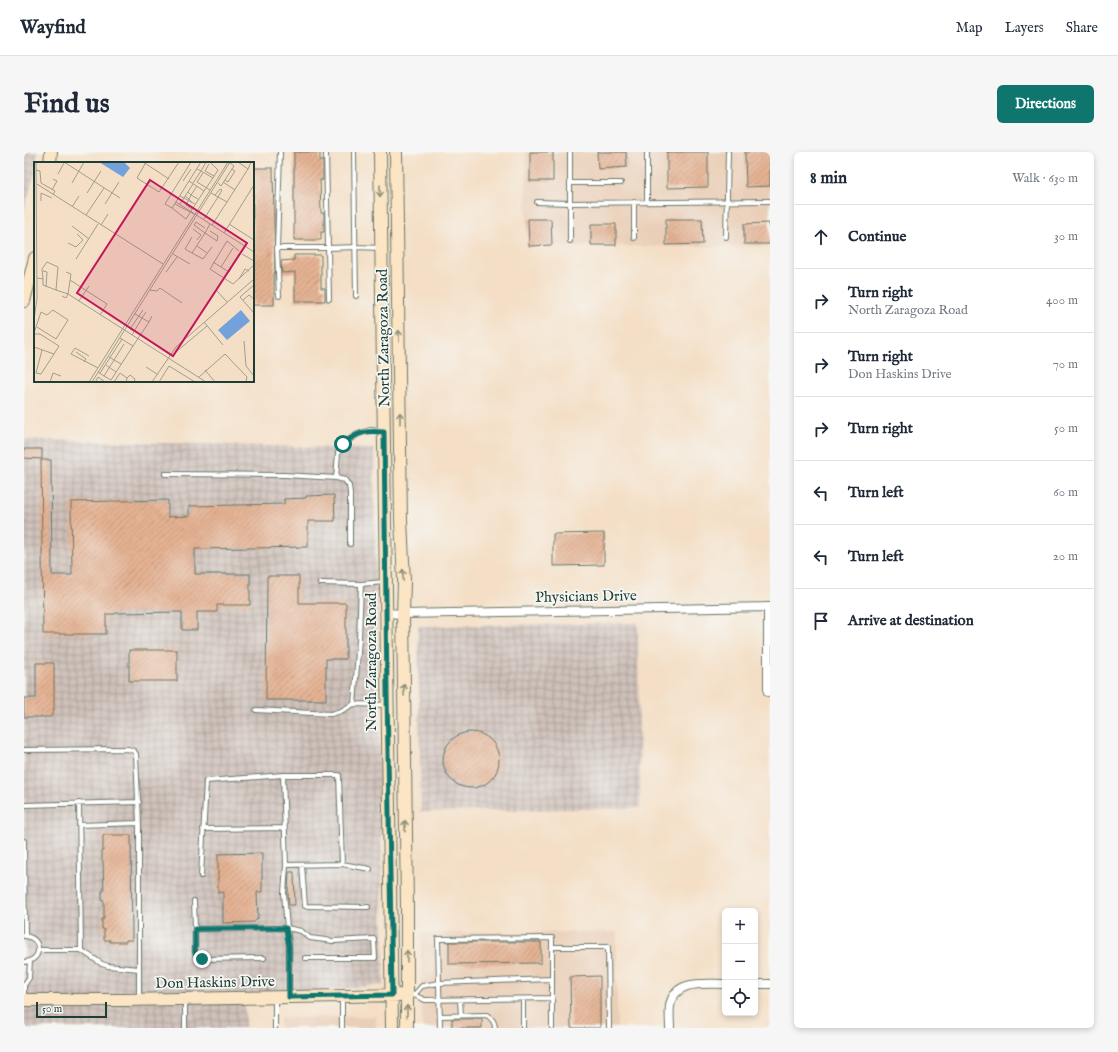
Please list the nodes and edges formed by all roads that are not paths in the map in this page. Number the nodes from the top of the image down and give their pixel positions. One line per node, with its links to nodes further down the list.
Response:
1 (51, 152): 10 (main road)
2 (280, 152): 23 (lane)
3 (326, 152): 24 (lane)
4 (354, 152): 22 (lane)
5 (380, 152): 25 (main road, North Zaragoza Road, one-way to 25)
6 (396, 152): 32 (main road, North Zaragoza Road, one-way to 6)
7 (570, 152): 11 (lane)
8 (647, 152): 16 (lane)
9 (728, 152): 17 (lane)
10 (50, 162)
11 (570, 183): 12 (lane); 18 (lane)
12 (621, 183)
13 (770, 201): 17 (lane)
14 (537, 202): 18 (lane)
15 (634, 202): 16 (lane); 18 (lane); 20 (lane)
16 (647, 202): 17 (lane)
17 (728, 202): 19 (lane)
18 (570, 203): 21 (lane)
19 (726, 237)
20 (634, 238)
21 (570, 241)
22 (356, 247): 24 (lane); 25 (lane); 28 (lane)
23 (278, 248): 24 (lane); 27 (lane)
24 (328, 248): 29 (lane)
25 (381, 248): 31 (main road, North Zaragoza Road)
26 (34, 262): 30 (main road)
27 (279, 296)
28 (356, 296)
29 (329, 299)
30 (24, 301)
31 (383, 344): 32 (main road); 33 (main road, North Zaragoza Road)
32 (400, 375): 42 (main road, North Zaragoza Road, one-way to 32)
33 (384, 432): 35 (lane); 37 (main road, North Zaragoza Road)
34 (165, 474): 35 (lane)
35 (336, 478): 36 (lane)
36 (350, 544)
37 (386, 582): 39 (lane); 41 (main road, North Zaragoza Road)
38 (320, 583): 39 (lane)
39 (361, 584): 44 (lane)
40 (769, 607): 42 (street, Physicians Drive); 43 (street)
41 (386, 613): 42 (street, Physicians Drive); 45 (main road, North Zaragoza Road)
42 (403, 614): 48 (main road, North Zaragoza Road, one-way to 42)
43 (768, 692)
44 (354, 704): 45 (lane); 46 (lane)
45 (387, 705): 48 (main road); 83 (main road, North Zaragoza Road)
46 (256, 710)
47 (24, 750): 50 (lane)
48 (405, 757): 84 (main road, North Zaragoza Road, one-way to 48)
49 (284, 776): 55 (lane); 56 (lane); 59 (lane)
50 (139, 802): 51 (lane); 53 (lane)
51 (79, 803): 52 (lane); 54 (lane)
52 (24, 804)
53 (139, 823): 54 (lane); 75 (lane)
54 (79, 825): 70 (lane)
55 (284, 828): 56 (lane); 60 (lane)
56 (203, 829): 62 (lane)
57 (24, 841): 67 (lane)
58 (302, 864): 59 (lane); 60 (lane); 64 (lane)
59 (342, 864): 61 (lane)
60 (286, 865): 65 (lane)
61 (370, 869)
62 (201, 876)
63 (194, 901): 66 (lane)
64 (368, 908)
65 (286, 928): 66 (lane); 72 (lane); 86 (lane)
66 (195, 929): 71 (lane)
67 (25, 936): 69 (lane)
68 (552, 947): 76 (lane); 77 (lane); 106 (lane)
69 (39, 950): 70 (lane); 73 (lane)
70 (81, 950): 75 (lane)
71 (264, 958)
72 (305, 958)
73 (30, 961): 74 (lane); 81 (lane)
74 (24, 962)
75 (139, 969): 92 (lane)
76 (552, 979): 77 (lane); 88 (lane)
77 (439, 983): 84 (lane); 93 (lane)
78 (722, 984): 107 (street)
79 (758, 984): 80 (street)
80 (770, 984)
81 (24, 985): 82 (lane)
82 (24, 994)
83 (392, 995): 84 (main road, Don Haskins Drive); 87 (main road, Don Haskins Drive); 100 (main road, North Zaragoza Road)
84 (410, 995): 93 (lane); 101 (main road, North Zaragoza Road, one-way to 84)
85 (275, 997): 86 (main road, Don Haskins Drive); 89 (main road, Don Haskins Drive); 98 (lane)
86 (289, 997): 87 (main road, Don Haskins Drive)
87 (342, 997): 99 (lane)
88 (551, 998): 90 (lane); 105 (lane)
89 (185, 999): 92 (main road, Don Haskins Drive); 97 (lane)
90 (523, 999): 94 (lane); 104 (lane)
91 (24, 1000): 92 (main road, Don Haskins Drive)
92 (139, 1000)
93 (439, 1000): 94 (lane); 96 (lane)
94 (460, 1000): 95 (lane)
95 (461, 1015): 96 (lane); 103 (lane)
96 (440, 1016): 102 (lane)
97 (185, 1028)
98 (275, 1028)
99 (342, 1028)
100 (392, 1028)
101 (407, 1028)
102 (440, 1028)
103 (495, 1028)
104 (523, 1028)
105 (552, 1028)
106 (609, 1028)
107 (670, 1028)

